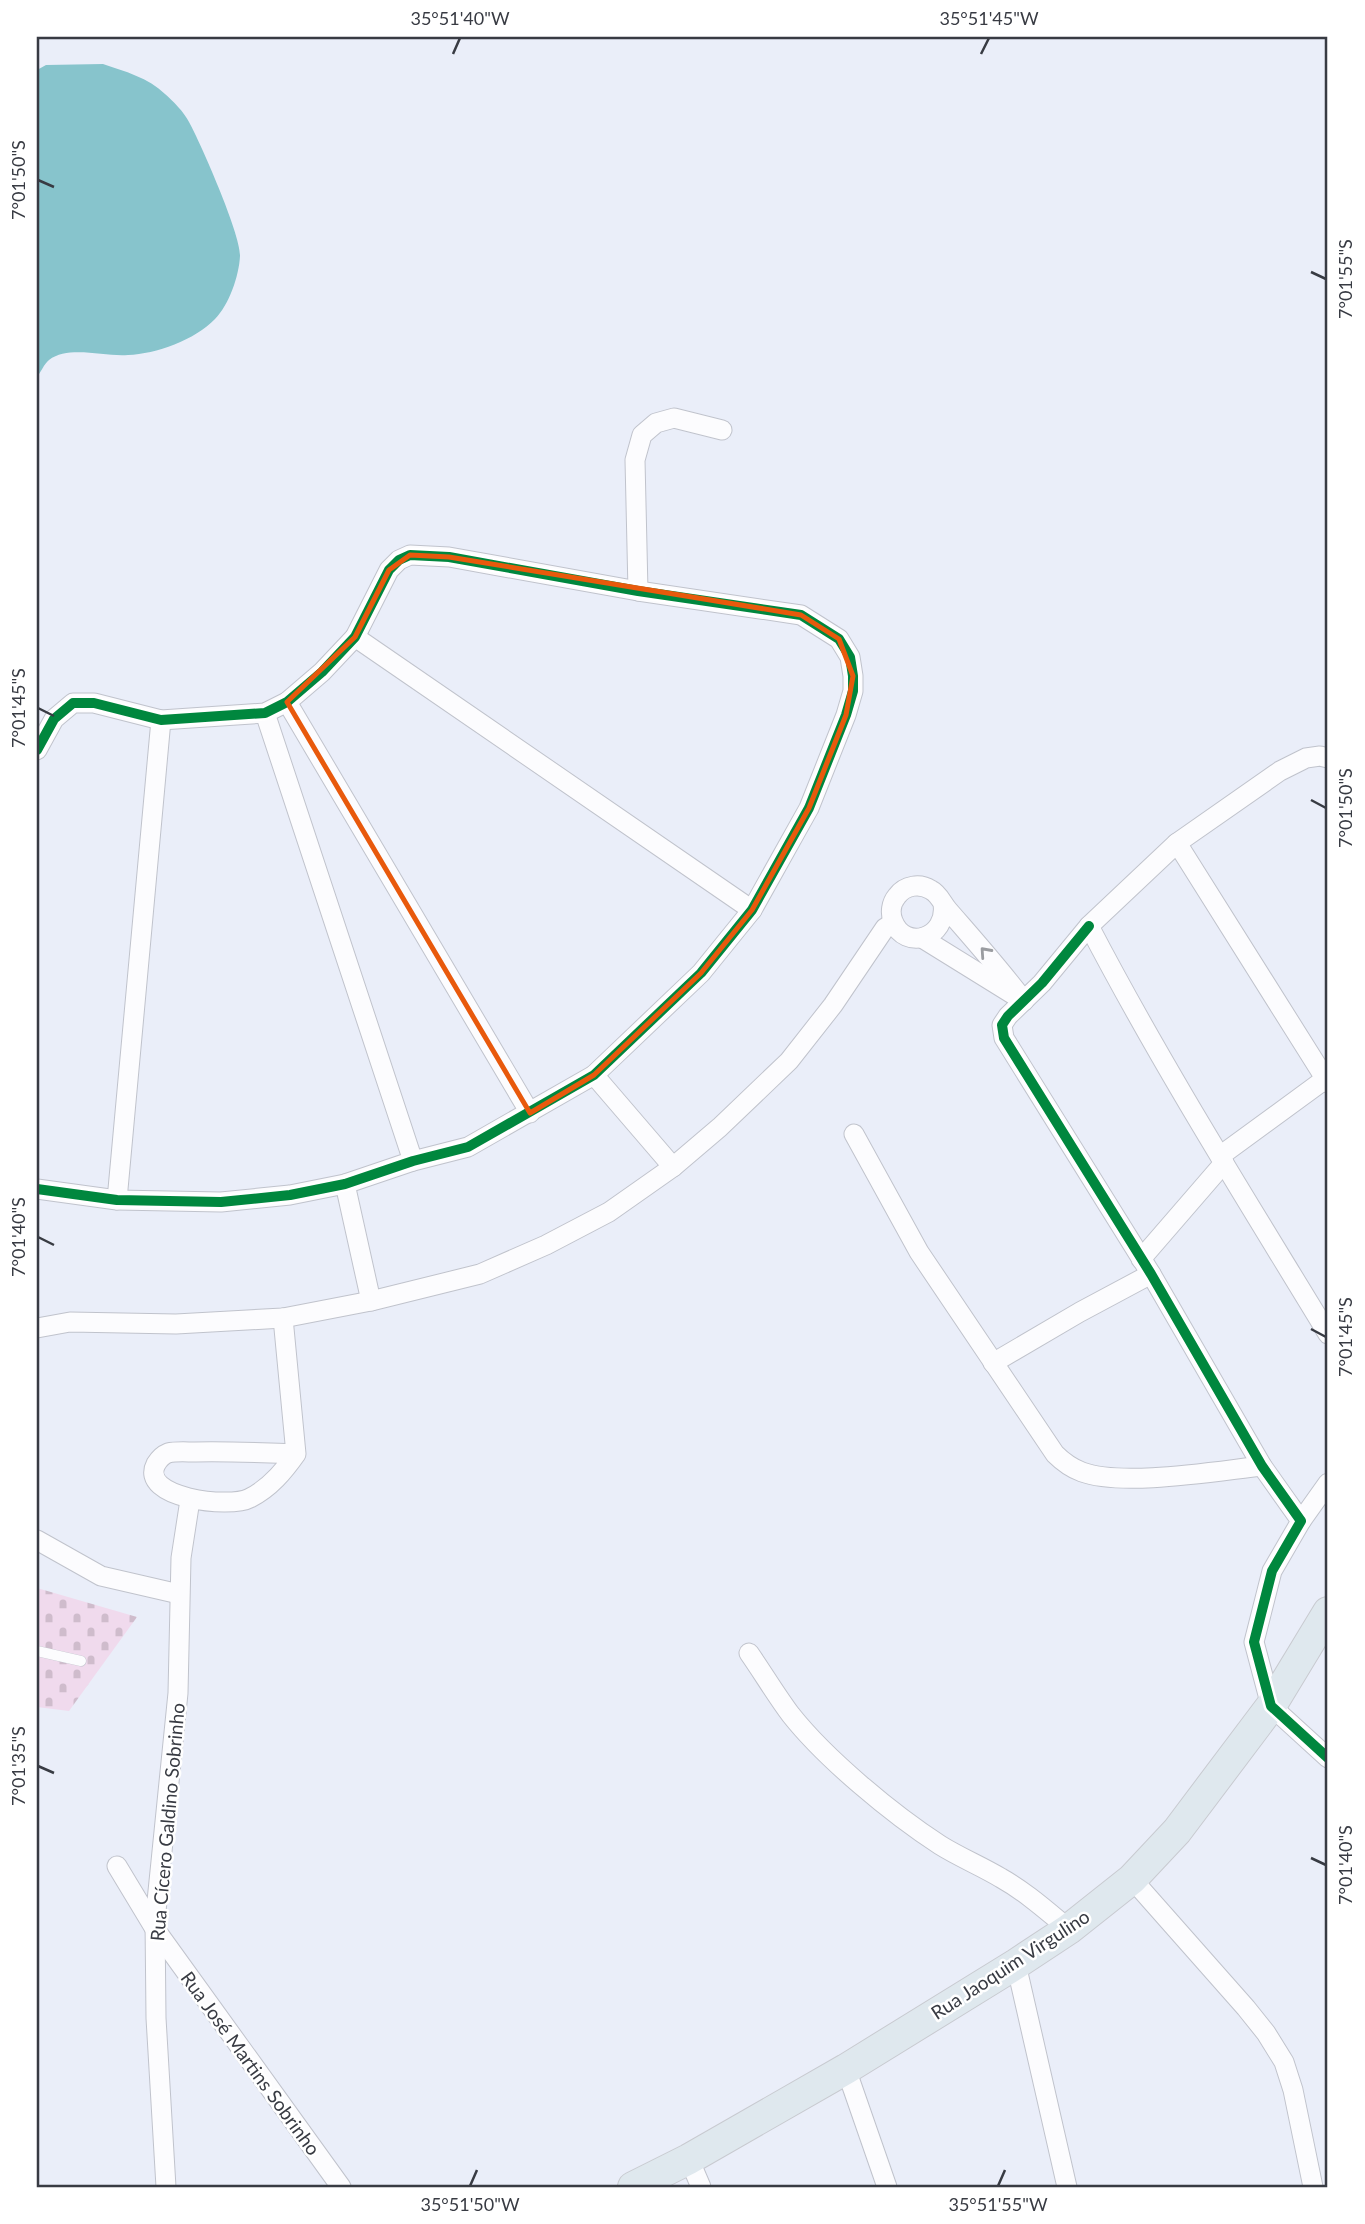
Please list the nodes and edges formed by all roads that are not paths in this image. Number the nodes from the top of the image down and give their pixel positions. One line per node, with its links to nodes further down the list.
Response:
1 (722, 430): 2 (street)
2 (638, 591): 3 (street); 11 (street)
3 (355, 637): 4 (street); 11 (street)
4 (287, 702): 5 (street); 18 (street)
5 (265, 713): 6 (street); 21 (street)
6 (161, 720): 7 (street); 25 (street)
7 (37, 750)
8 (1328, 758): 9 (street)
9 (1177, 843): 13 (street); 17 (street)
10 (943, 904): 12 (street); 14 (street); 15 (street, one-way to 10)
11 (752, 910): 16 (street)
12 (893, 923): 14 (street); 22 (street)
13 (1089, 926): 15 (street); 20 (street)
14 (922, 938): 15 (street)
15 (1024, 1001): 26 (street)
16 (594, 1075): 18 (street); 22 (street)
17 (1327, 1080): 20 (street)
18 (530, 1113): 21 (street)
19 (854, 1134): 31 (street)
20 (1222, 1160): 26 (street); 30 (street)
21 (413, 1161): 23 (street)
22 (673, 1167): 27 (street)
23 (345, 1184): 25 (street); 27 (street)
24 (37, 1189): 25 (street)
25 (117, 1200)
26 (1146, 1267): 31 (street); 33 (street)
27 (371, 1301): 28 (street)
28 (283, 1318): 29 (street); 32 (street)
29 (37, 1328)
30 (1328, 1334)
31 (993, 1363): 33 (street)
32 (296, 1454): 35 (street); 35 (street)
33 (1262, 1466): 36 (street)
34 (1328, 1483): 36 (street)
35 (190, 1500): 38 (street, Rua Cícero Galdino Sobrinho)
36 (1301, 1521): 43 (street)
37 (37, 1541): 38 (street)
38 (179, 1594): 47 (street, Rua Cícero Galdino Sobrinho)
39 (1328, 1612): 43 (main road, Rua Jaoquim Virgulino)
40 (37, 1651): 42 (lane)
41 (749, 1653): 48 (street)
42 (81, 1661)
43 (1271, 1706): 44 (street); 46 (main road, Rua Jaoquim Virgulino)
44 (1328, 1758)
45 (117, 1866): 47 (street, Rua José Martins Sobrinho)
46 (1132, 1879): 48 (main road, Rua Jaoquim Virgulino); 58 (street)
47 (155, 1929): 52 (street, Rua Cícero Galdino Sobrinho); 53 (street, Rua José Martins Sobrinho)
48 (1069, 1929): 49 (main road, Rua Jaoquim Virgulino)
49 (1016, 1964): 50 (main road, Rua Jaoquim Virgulino); 57 (street)
50 (846, 2069): 51 (main road, Rua Jaoquim Virgulino); 56 (street)
51 (689, 2159): 54 (main road, Rua Jaoquim Virgulino); 55 (street)
52 (166, 2187)
53 (341, 2187)
54 (633, 2187)
55 (701, 2187)
56 (887, 2187)
57 (1067, 2187)
58 (1312, 2187)

